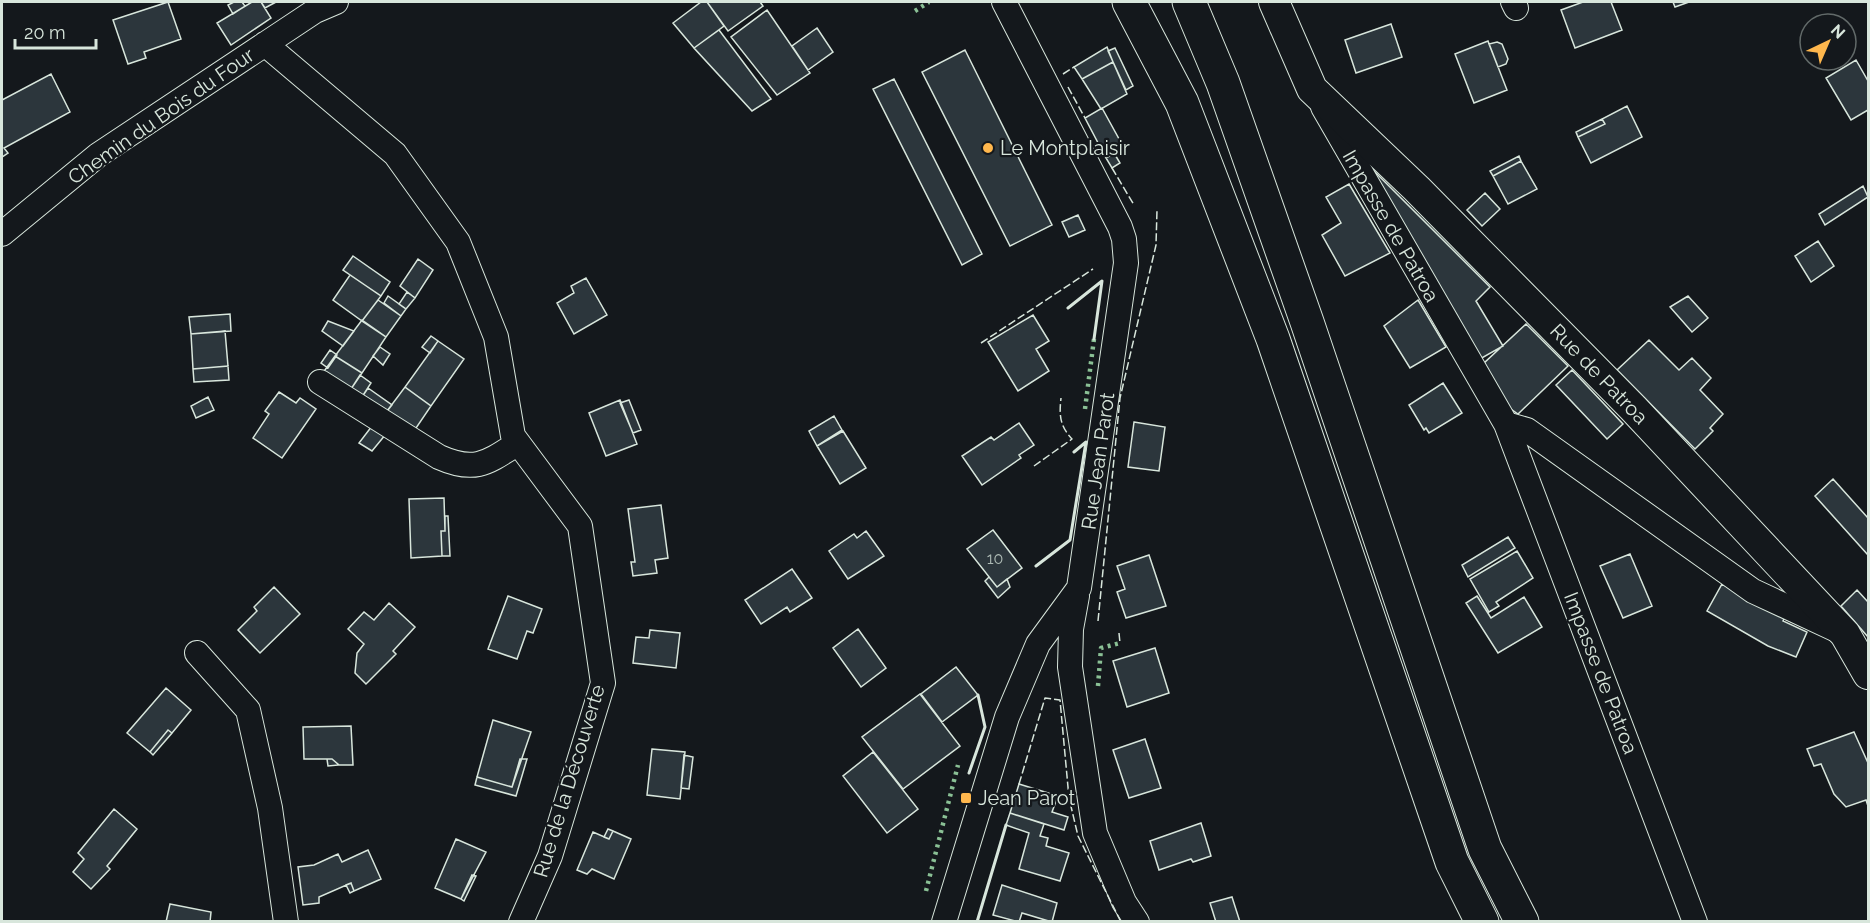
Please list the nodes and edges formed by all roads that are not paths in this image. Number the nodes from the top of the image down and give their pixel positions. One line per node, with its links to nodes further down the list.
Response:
1 (336, 2): 6 (street, Chemin du Bois du Four)
2 (1004, 2): 12 (street, Rue Jean Parot)
3 (1129, 2): 20 (highway)
4 (1189, 2): 21 (highway)
5 (1274, 2): 7 (street)
6 (265, 44): 8 (street, Chemin du Bois du Four); 11 (street, Chemin du Bois du Four)
7 (1312, 89): 10 (street, Impasse de Patroa); 13 (street, Rue de Patroa)
8 (2, 234)
9 (320, 382): 11 (street)
10 (1506, 424): 13 (street); 22 (street, Impasse de Patroa)
11 (518, 443): 17 (street, Rue de la Découverte)
12 (1079, 588): 18 (street, Rue Jean Parot); 19 (street)
13 (1845, 634): 15 (street, Rue de Patroa)
14 (197, 653): 16 (street)
15 (1869, 674)
16 (286, 921)
17 (521, 921)
18 (944, 921)
19 (1137, 921)
20 (1482, 921)
21 (1522, 921)
22 (1695, 921)

